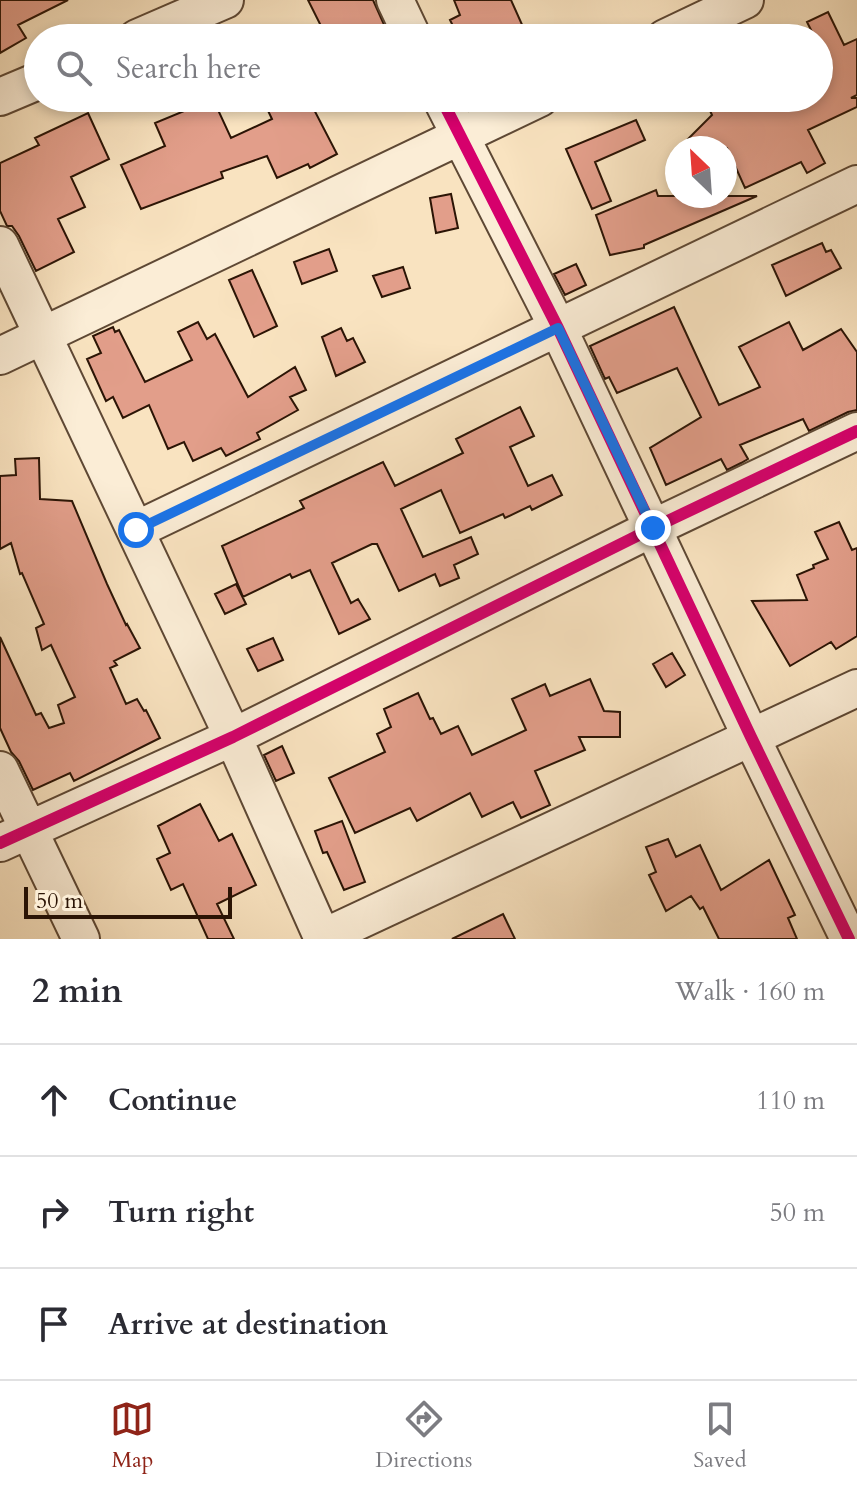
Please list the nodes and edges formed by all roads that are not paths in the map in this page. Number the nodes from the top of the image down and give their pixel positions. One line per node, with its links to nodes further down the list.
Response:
1 (225, 0): 4 (street)
2 (395, 0): 5 (street)
3 (745, 0): 6 (street)
4 (169, 24)
5 (406, 24)
6 (694, 24)
7 (24, 87): 8 (street)
8 (0, 97)
9 (448, 112): 11 (street)
10 (510, 112): 11 (street)
11 (459, 136): 14 (street); 15 (street)
12 (857, 184): 14 (street)
13 (0, 245): 15 (street)
14 (558, 328): 18 (street); 19 (street)
15 (43, 335): 16 (street); 19 (street)
16 (0, 356)
17 (857, 431): 18 (street)
18 (653, 528): 21 (street); 22 (street)
19 (136, 530): 21 (street)
20 (857, 688): 22 (street)
21 (233, 737): 24 (street); 26 (street)
22 (751, 737): 26 (street); 27 (street)
23 (0, 770): 24 (street)
24 (14, 837): 25 (street)
25 (81, 939)
26 (322, 939)
27 (849, 939)

